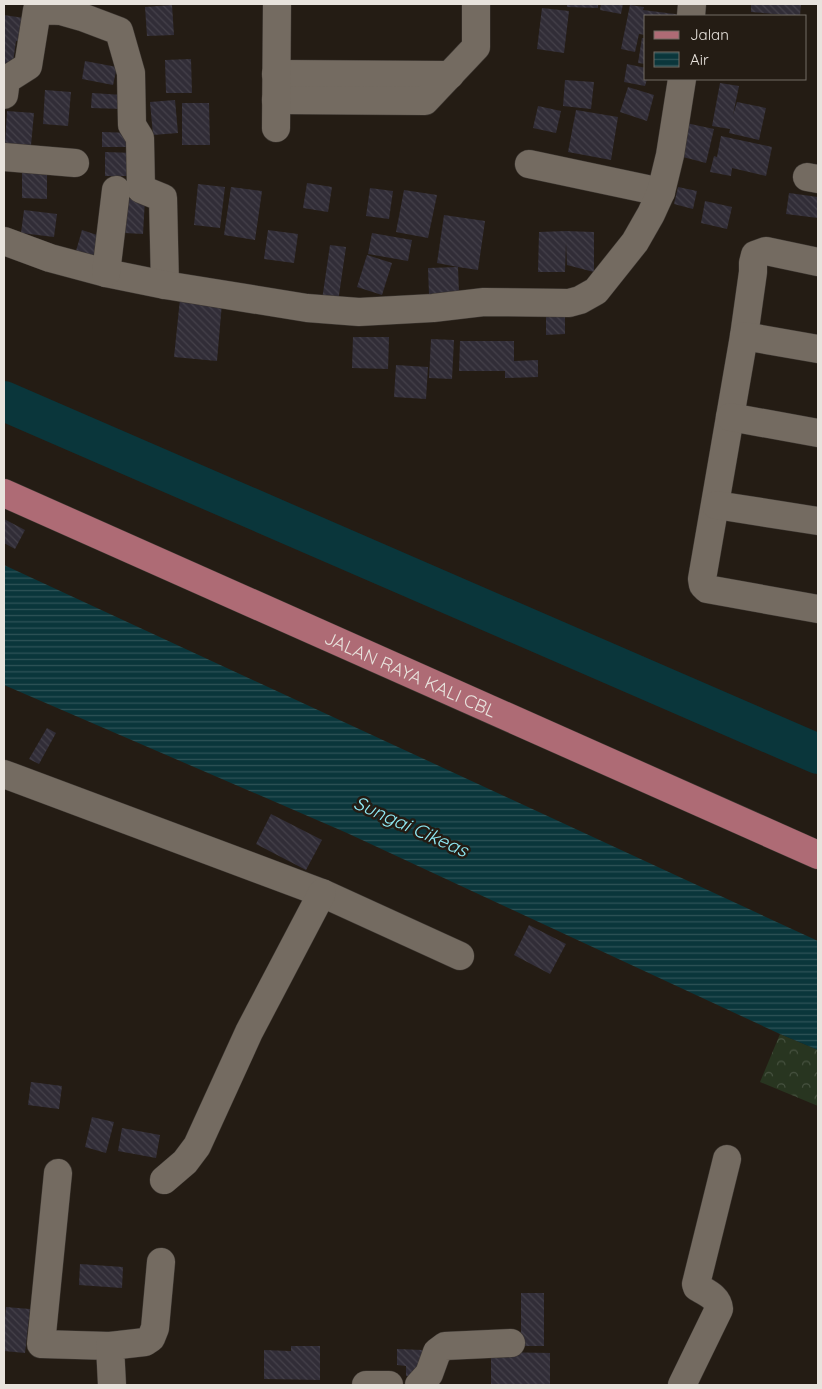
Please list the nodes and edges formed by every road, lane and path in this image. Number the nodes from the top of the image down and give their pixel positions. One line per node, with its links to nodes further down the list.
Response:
1 (277, 4): 4 (street)
2 (476, 4): 4 (street)
3 (682, 80): 11 (street)
4 (276, 87): 6 (street)
5 (4, 94): 15 (street)
6 (276, 128)
7 (4, 157): 8 (street)
8 (75, 163)
9 (529, 164): 11 (street)
10 (116, 190): 14 (street)
11 (661, 192): 15 (street)
12 (4, 241): 14 (street)
13 (818, 262): 16 (street)
14 (106, 273): 15 (street)
15 (165, 285)
16 (744, 336): 17 (street); 18 (street)
17 (818, 349)
18 (730, 417): 19 (street); 21 (street)
19 (818, 432)
20 (4, 493): 25 (main road, JALAN RAYA KALI CBL)
21 (716, 505): 22 (street); 23 (street)
22 (818, 521)
23 (818, 610)
24 (4, 774): 26 (street)
25 (818, 855)
26 (322, 893): 27 (street); 30 (street)
27 (460, 956)
28 (727, 1159): 38 (street)
29 (58, 1173): 33 (street)
30 (164, 1180)
31 (161, 1262): 33 (street)
32 (512, 1343): 37 (street)
33 (110, 1346): 34 (street)
34 (112, 1385)
35 (366, 1385): 36 (street)
36 (389, 1385)
37 (419, 1385)
38 (682, 1385)

